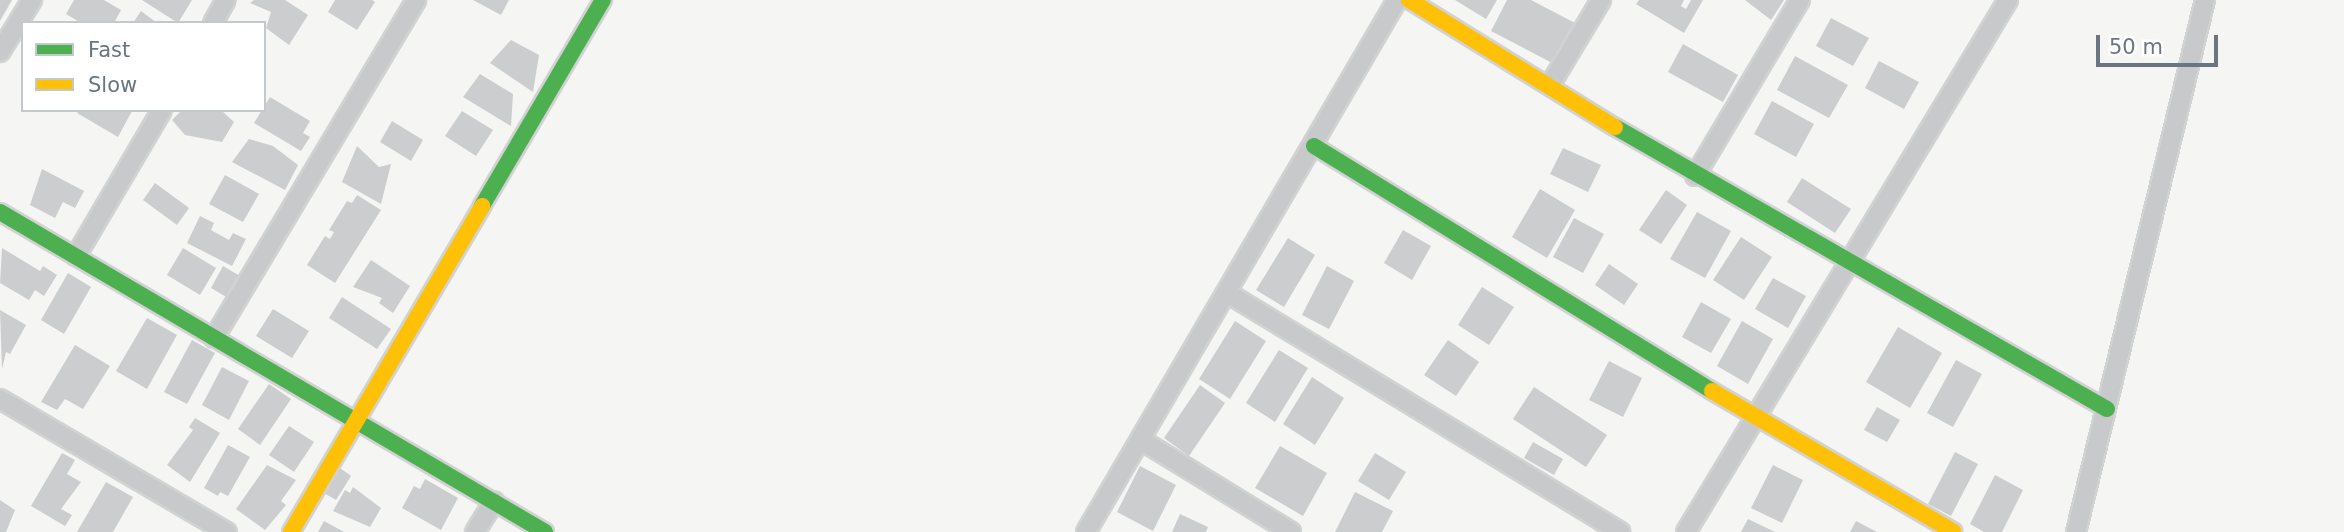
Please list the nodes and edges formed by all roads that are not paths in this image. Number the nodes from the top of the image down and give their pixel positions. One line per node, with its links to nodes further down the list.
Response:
1 (32, 0): 12 (street)
2 (226, 0): 11 (street)
3 (416, 0): 21 (street)
4 (603, 0): 24 (street)
5 (1398, 0): 15 (street)
6 (1409, 0): 13 (street)
7 (1601, 0): 13 (street)
8 (1800, 0): 16 (street)
9 (2008, 0): 19 (street)
10 (2205, 0): 23 (street)
11 (214, 21)
12 (0, 52)
13 (1550, 85): 16 (street)
14 (161, 112): 18 (street)
15 (1314, 146): 20 (street); 25 (street)
16 (1695, 176): 19 (street)
17 (0, 212): 18 (street)
18 (76, 256): 21 (street)
19 (1848, 262): 23 (street); 25 (street)
20 (1229, 294): 26 (street); 35 (street)
21 (214, 338): 24 (street)
22 (0, 399): 29 (street)
23 (2107, 409): 37 (street)
24 (356, 418): 27 (street); 30 (street)
25 (1754, 418): 28 (street); 36 (street)
26 (1141, 440): 33 (street); 34 (street)
27 (494, 501): 31 (street); 32 (street)
28 (1953, 531)
29 (227, 532)
30 (291, 532)
31 (475, 532)
32 (545, 532)
33 (1086, 532)
34 (1292, 532)
35 (1620, 532)
36 (1686, 532)
37 (2076, 532)

